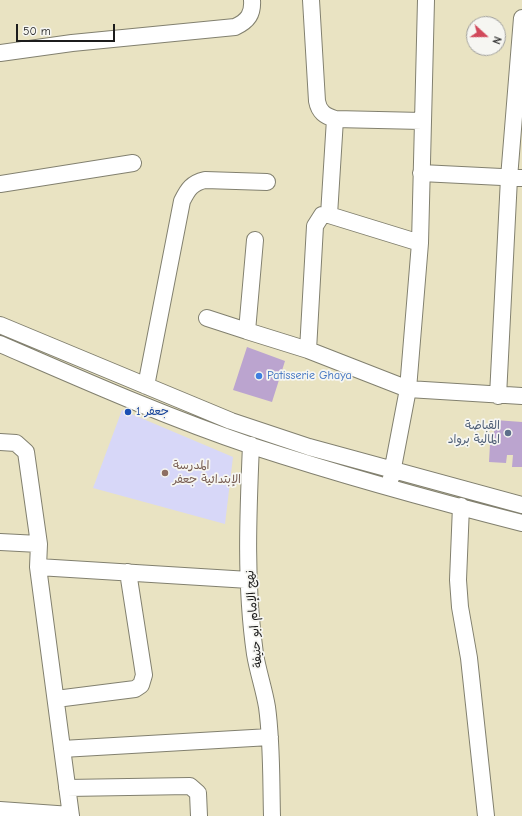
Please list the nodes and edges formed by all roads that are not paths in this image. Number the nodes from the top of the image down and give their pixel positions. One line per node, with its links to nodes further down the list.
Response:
1 (252, 0): 5 (street)
2 (311, 0): 6 (street)
3 (426, 0): 7 (street)
4 (522, 18): 10 (street)
5 (0, 53)
6 (335, 119): 7 (street); 13 (street)
7 (422, 121): 9 (street)
8 (133, 163): 12 (street)
9 (421, 173): 10 (street); 15 (street)
10 (516, 178): 23 (street)
11 (267, 182): 21 (street)
12 (0, 184)
13 (329, 215): 15 (street); 20 (street)
14 (255, 240): 18 (street)
15 (420, 244): 22 (street)
16 (207, 318): 18 (street)
17 (0, 325): 21 (street)
18 (247, 331): 20 (street)
19 (2, 349): 26 (street)
20 (308, 350): 22 (street)
21 (146, 386): 27 (street)
22 (408, 389): 23 (street); 27 (street)
23 (498, 396): 24 (street)
24 (522, 396)
25 (0, 442): 33 (street)
26 (252, 446): 28 (street); 36 (street, نهج الإمام ابو حنيفة)
27 (393, 469): 28 (street); 29 (street)
28 (390, 486): 30 (street)
29 (517, 504)
30 (461, 506): 31 (street); 45 (street)
31 (522, 523)
32 (0, 542): 33 (street)
33 (39, 544): 34 (street)
34 (38, 568): 35 (street); 37 (street)
35 (128, 572): 36 (street); 37 (street)
36 (249, 580): 38 (street, نهج الإمام ابو حنيفة)
37 (56, 699): 39 (street)
38 (270, 737): 39 (street); 44 (street, نهج الإمام ابو حنيفة)
39 (62, 749): 40 (street)
40 (67, 788): 42 (street); 43 (street)
41 (0, 810): 42 (street)
42 (71, 816)
43 (198, 816)
44 (272, 816)
45 (486, 816)

